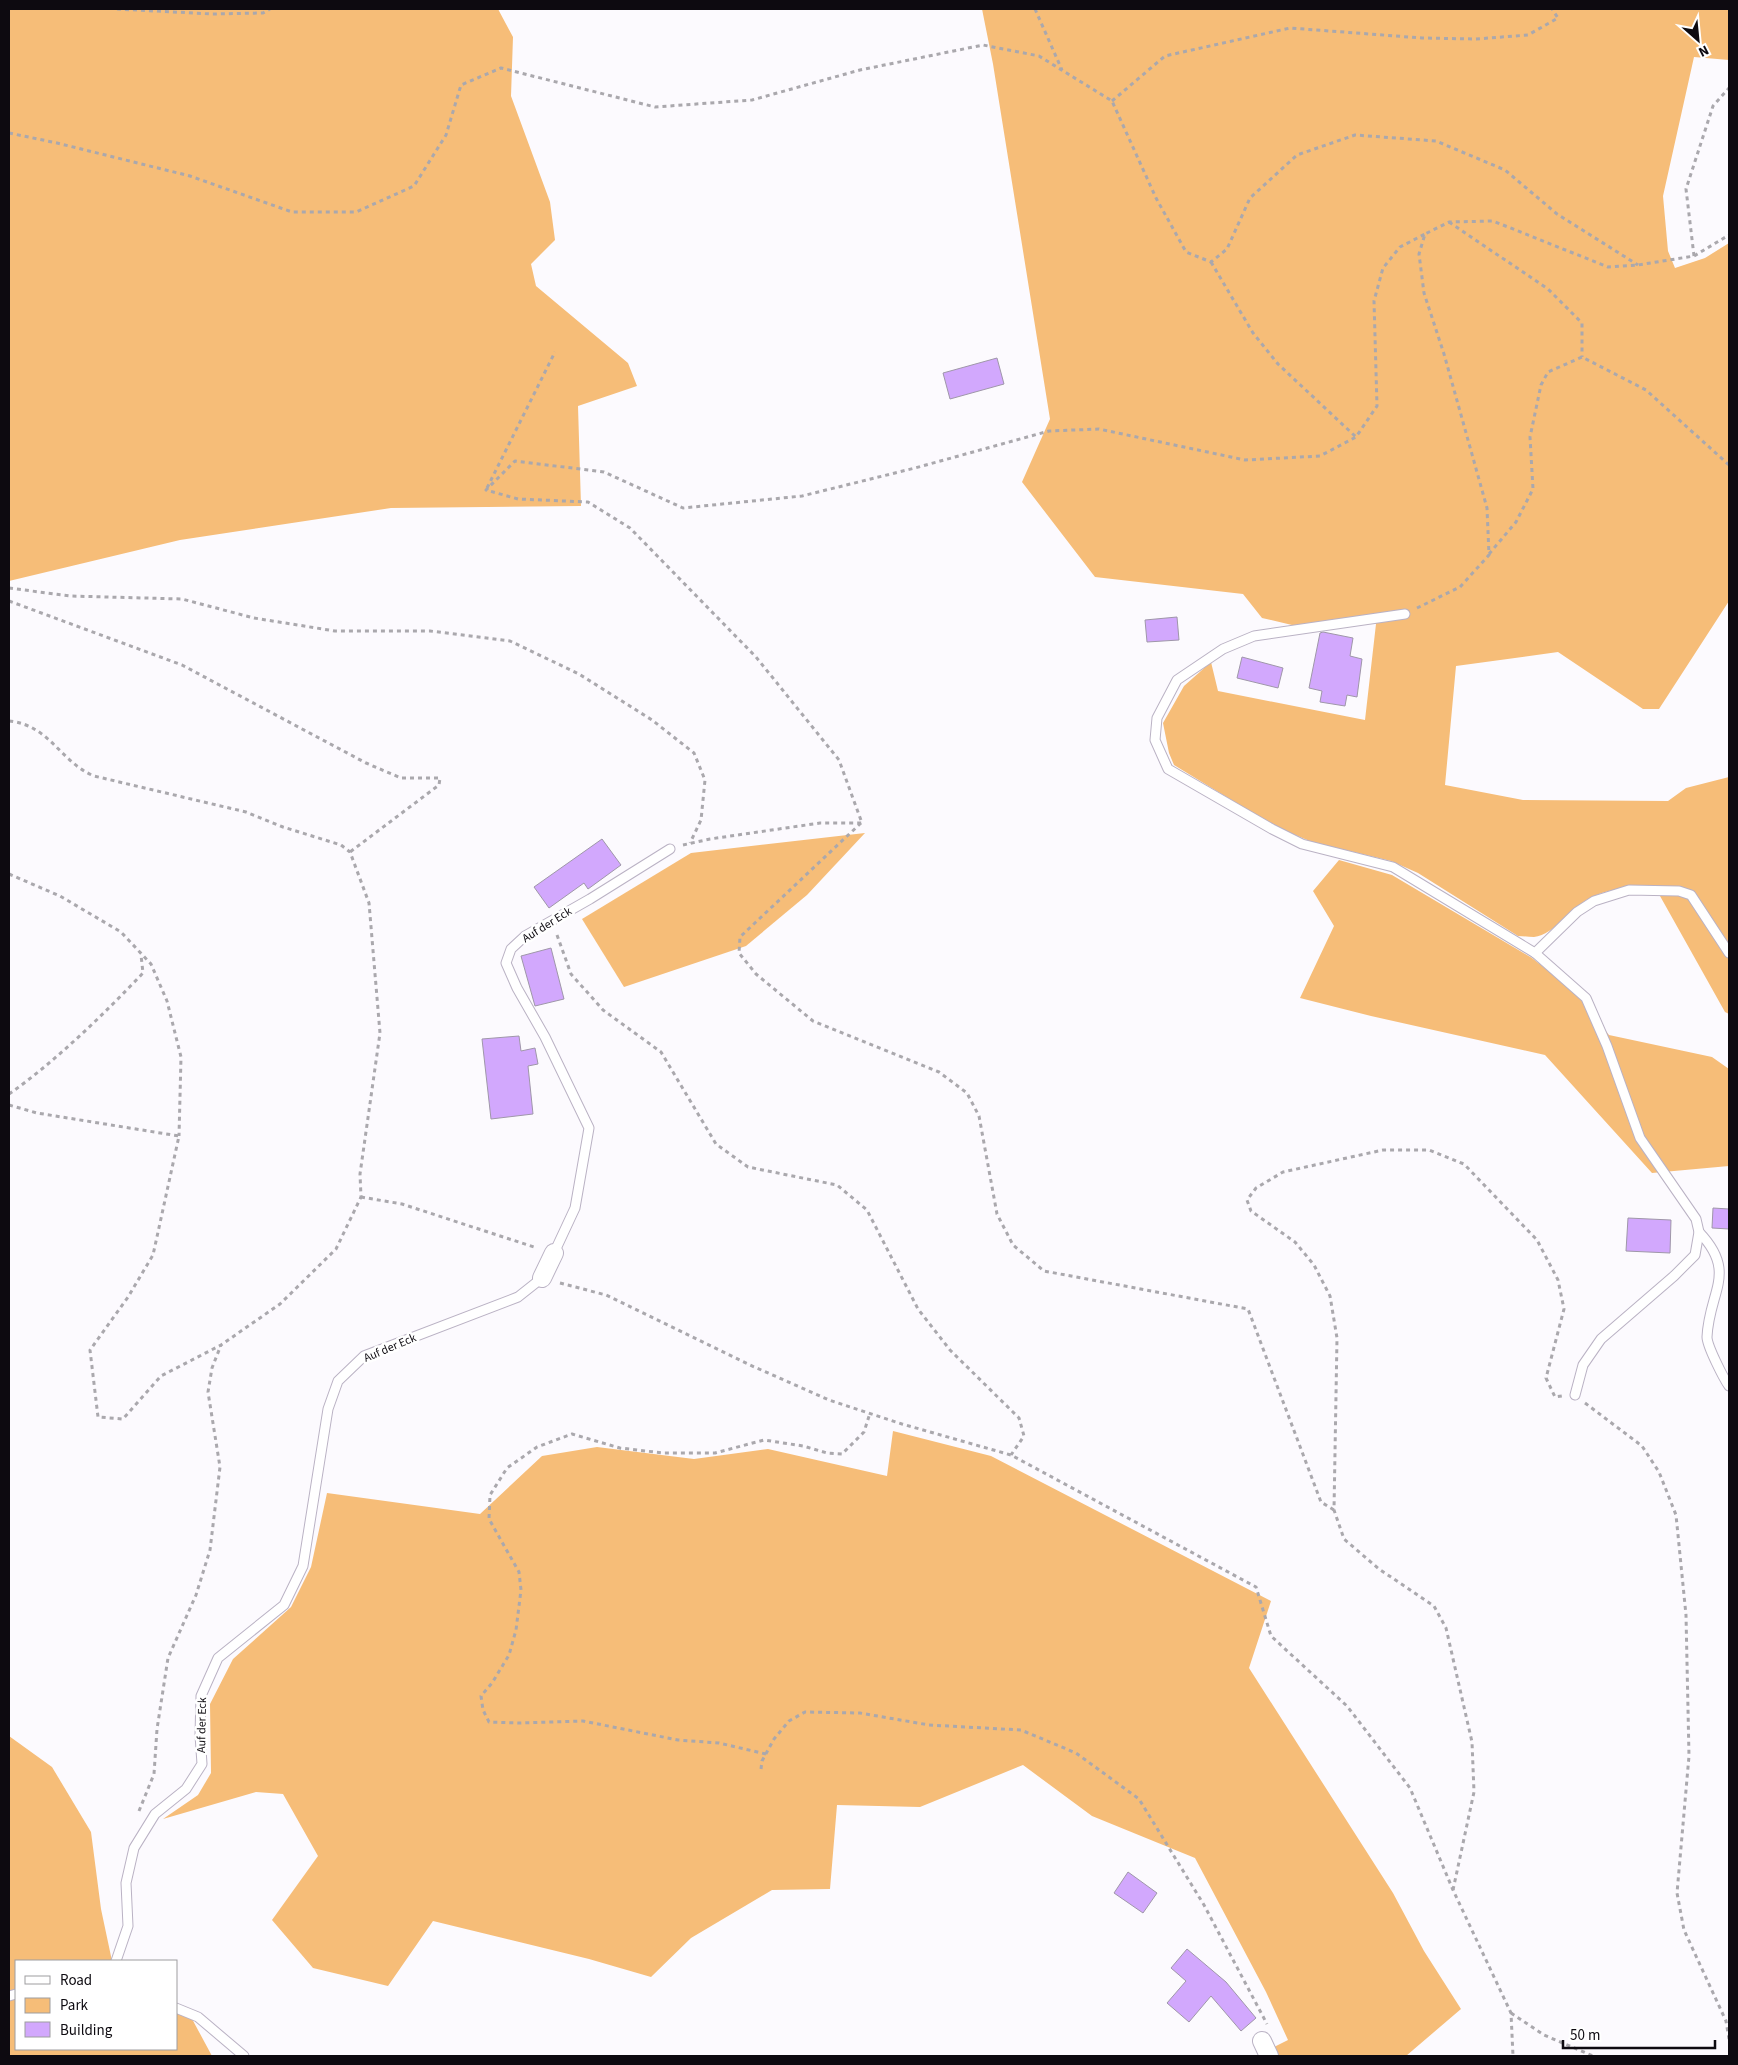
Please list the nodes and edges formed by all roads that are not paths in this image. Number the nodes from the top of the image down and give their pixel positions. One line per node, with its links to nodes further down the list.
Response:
1 (1405, 614): 3 (lane)
2 (670, 849): 6 (lane, Auf der Eck)
3 (1535, 953): 4 (lane); 5 (lane)
4 (1729, 953)
5 (1699, 1232): 8 (lane); 9 (lane)
6 (554, 1253): 7 (street, Auf der Eck)
7 (542, 1278): 10 (lane, Auf der Eck)
8 (1729, 1386)
9 (1575, 1395)
10 (116, 1960)
11 (178, 2009): 12 (lane)
12 (244, 2056)

